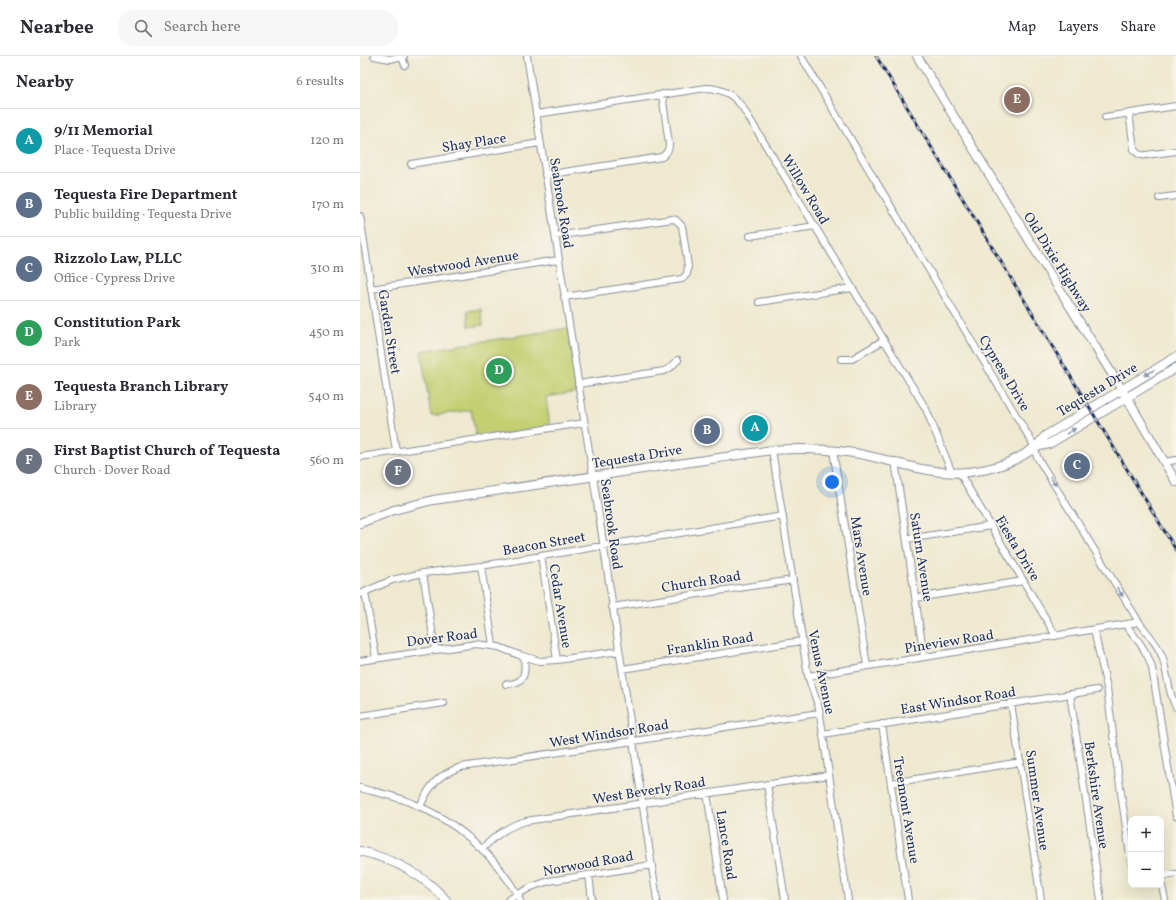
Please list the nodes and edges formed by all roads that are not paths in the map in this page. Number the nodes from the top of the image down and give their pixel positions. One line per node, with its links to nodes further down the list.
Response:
1 (374, 56): 5 (street)
2 (527, 56): 10 (street, Seabrook Road)
3 (801, 56): 36 (street, Cypress Drive)
4 (917, 56): 33 (street, Old Dixie Highway)
5 (403, 57): 6 (street)
6 (405, 65)
7 (662, 94): 10 (street, Willow Road); 15 (street); 19 (street, Willow Road)
8 (1176, 106): 9 (street)
9 (1129, 113): 11 (street); 13 (street)
10 (536, 114): 12 (street, Seabrook Road)
11 (1105, 117)
12 (540, 143): 14 (street, Shay Place); 15 (street, Seabrook Road)
13 (1176, 151)
14 (411, 164)
15 (545, 175): 20 (street, Seabrook Road)
16 (1176, 196): 17 (street)
17 (1159, 198)
18 (360, 216): 24 (street, Garden Street)
19 (815, 226): 21 (street); 23 (street, Willow Road)
20 (555, 236): 22 (street, Seabrook Road); 25 (street)
21 (750, 236)
22 (558, 260): 24 (street, Westwood Avenue); 25 (street, Seabrook Road)
23 (852, 288): 26 (street); 27 (street, Willow Road)
24 (371, 289): 39 (street, Garden Street)
25 (564, 297): 32 (street, Seabrook Road)
26 (759, 302)
27 (884, 340): 29 (street); 44 (street, Willow Road)
28 (1176, 357): 33 (street, Tequesta Drive, one-way to 33)
29 (841, 359)
30 (678, 360): 32 (street)
31 (1176, 368): 34 (street, Tequesta Drive)
32 (578, 384): 35 (street, Seabrook Road)
33 (1122, 390): 34 (street, Old Dixie Highway); 36 (street, Tequesta Drive)
34 (1127, 398): 36 (street, Tequesta Drive, one-way to 34); 43 (street, Old Dixie Highway)
35 (584, 423): 39 (street); 45 (street, Seabrook Road)
36 (1035, 447): 44 (street, Tequesta Drive); 60 (street, Cypress Drive, one-way to 60)
37 (772, 450): 38 (street, Tequesta Drive); 45 (street, Tequesta Drive); 47 (street, Venus Avenue)
38 (833, 450): 42 (street, Tequesta Drive); 73 (street, Mars Avenue)
39 (396, 451): 40 (street)
40 (360, 457)
41 (1176, 460): 43 (street)
42 (895, 461): 44 (street, Tequesta Drive); 50 (street, Saturn Avenue)
43 (1164, 462): 46 (street, Old Dixie Highway)
44 (956, 473): 49 (street, Fiesta Drive)
45 (593, 476): 48 (street, Tequesta Drive); 51 (street, Seabrook Road)
46 (1176, 482)
47 (783, 516): 51 (street, Beacon Street); 55 (street, Venus Avenue)
48 (360, 523)
49 (991, 526): 50 (street); 56 (street, Fiesta Drive)
50 (907, 539): 58 (street, Saturn Avenue)
51 (603, 545): 52 (street, Beacon Street); 59 (street, Seabrook Road)
52 (540, 555): 53 (street, Beacon Street); 72 (street, Cedar Avenue)
53 (482, 566): 54 (street, Beacon Street); 65 (street)
54 (423, 573): 57 (street, Beacon Street); 66 (street)
55 (793, 580): 59 (street, Church Road); 64 (street, Venus Avenue)
56 (1024, 581): 58 (street); 63 (street, Fiesta Drive)
57 (363, 593): 70 (street)
58 (916, 598): 69 (street, Saturn Avenue)
59 (612, 607): 67 (street, Seabrook Road)
60 (1138, 621): 61 (street, Pineview Road); 81 (street, Cypress Drive)
61 (1126, 625): 62 (street, Pineview Road); 95 (street)
62 (1094, 630): 63 (street, Pineview Road); 98 (street)
63 (1056, 636): 69 (street, Pineview Road)
64 (802, 641): 74 (street, Franklin Road); 75 (street, Venus Avenue)
65 (493, 645): 66 (street, Dover Road); 68 (street, Dover Road)
66 (435, 649): 70 (street, Dover Road)
67 (619, 651): 72 (street, Dover Road); 74 (street, Seabrook Road)
68 (524, 657): 72 (street, Dover Road); 76 (street)
69 (924, 657): 73 (street, Pineview Road)
70 (376, 658): 71 (street, Dover Road)
71 (360, 660)
72 (557, 660)
73 (866, 666): 75 (street, Pineview Road)
74 (622, 669): 86 (street, Seabrook Road)
75 (808, 676): 82 (street, Venus Avenue)
76 (506, 684)
77 (1097, 690): 78 (street, East Windsor Road)
78 (1070, 694): 80 (street, East Windsor Road); 114 (street, Berkshire Avenue)
79 (444, 703): 83 (street)
80 (1011, 703): 84 (street, East Windsor Road); 87 (street, Summer Avenue)
81 (1176, 707)
82 (820, 713): 85 (street, Venus Avenue); 86 (street, West Windsor Road)
83 (360, 716)
84 (882, 724): 85 (street, East Windsor Road); 89 (street, Treemont Avenue)
85 (823, 734): 88 (street, Venus Avenue)
86 (633, 741): 93 (street, Seabrook Road); 94 (street, West Windsor Road)
87 (1021, 762): 89 (street); 113 (street, Summer Avenue)
88 (829, 775): 90 (street, West Beverly Road); 111 (street, Venus Avenue)
89 (891, 783): 112 (street, Treemont Avenue)
90 (767, 784): 92 (street, West Beverly Road); 110 (street)
91 (360, 788): 94 (street)
92 (707, 794): 93 (street, West Beverly Road); 109 (street, Lance Road)
93 (643, 803): 96 (street, West Beverly Road); 99 (street, Seabrook Road)
94 (420, 807): 96 (street)
95 (1176, 816)
96 (482, 849): 104 (street)
97 (360, 851): 105 (street)
98 (1130, 852)
99 (652, 865): 100 (street, Norwood Road); 108 (street, Seabrook Road)
100 (589, 874): 104 (street, Norwood Road); 107 (street)
101 (1176, 874): 102 (street)
102 (1164, 876)
103 (1162, 888): 115 (street)
104 (518, 897): 106 (street, Norwood Road)
105 (446, 900)
106 (508, 900)
107 (592, 900)
108 (657, 900)
109 (724, 900)
110 (785, 900)
111 (848, 900)
112 (908, 900)
113 (1041, 900)
114 (1101, 900)
115 (1165, 900)

